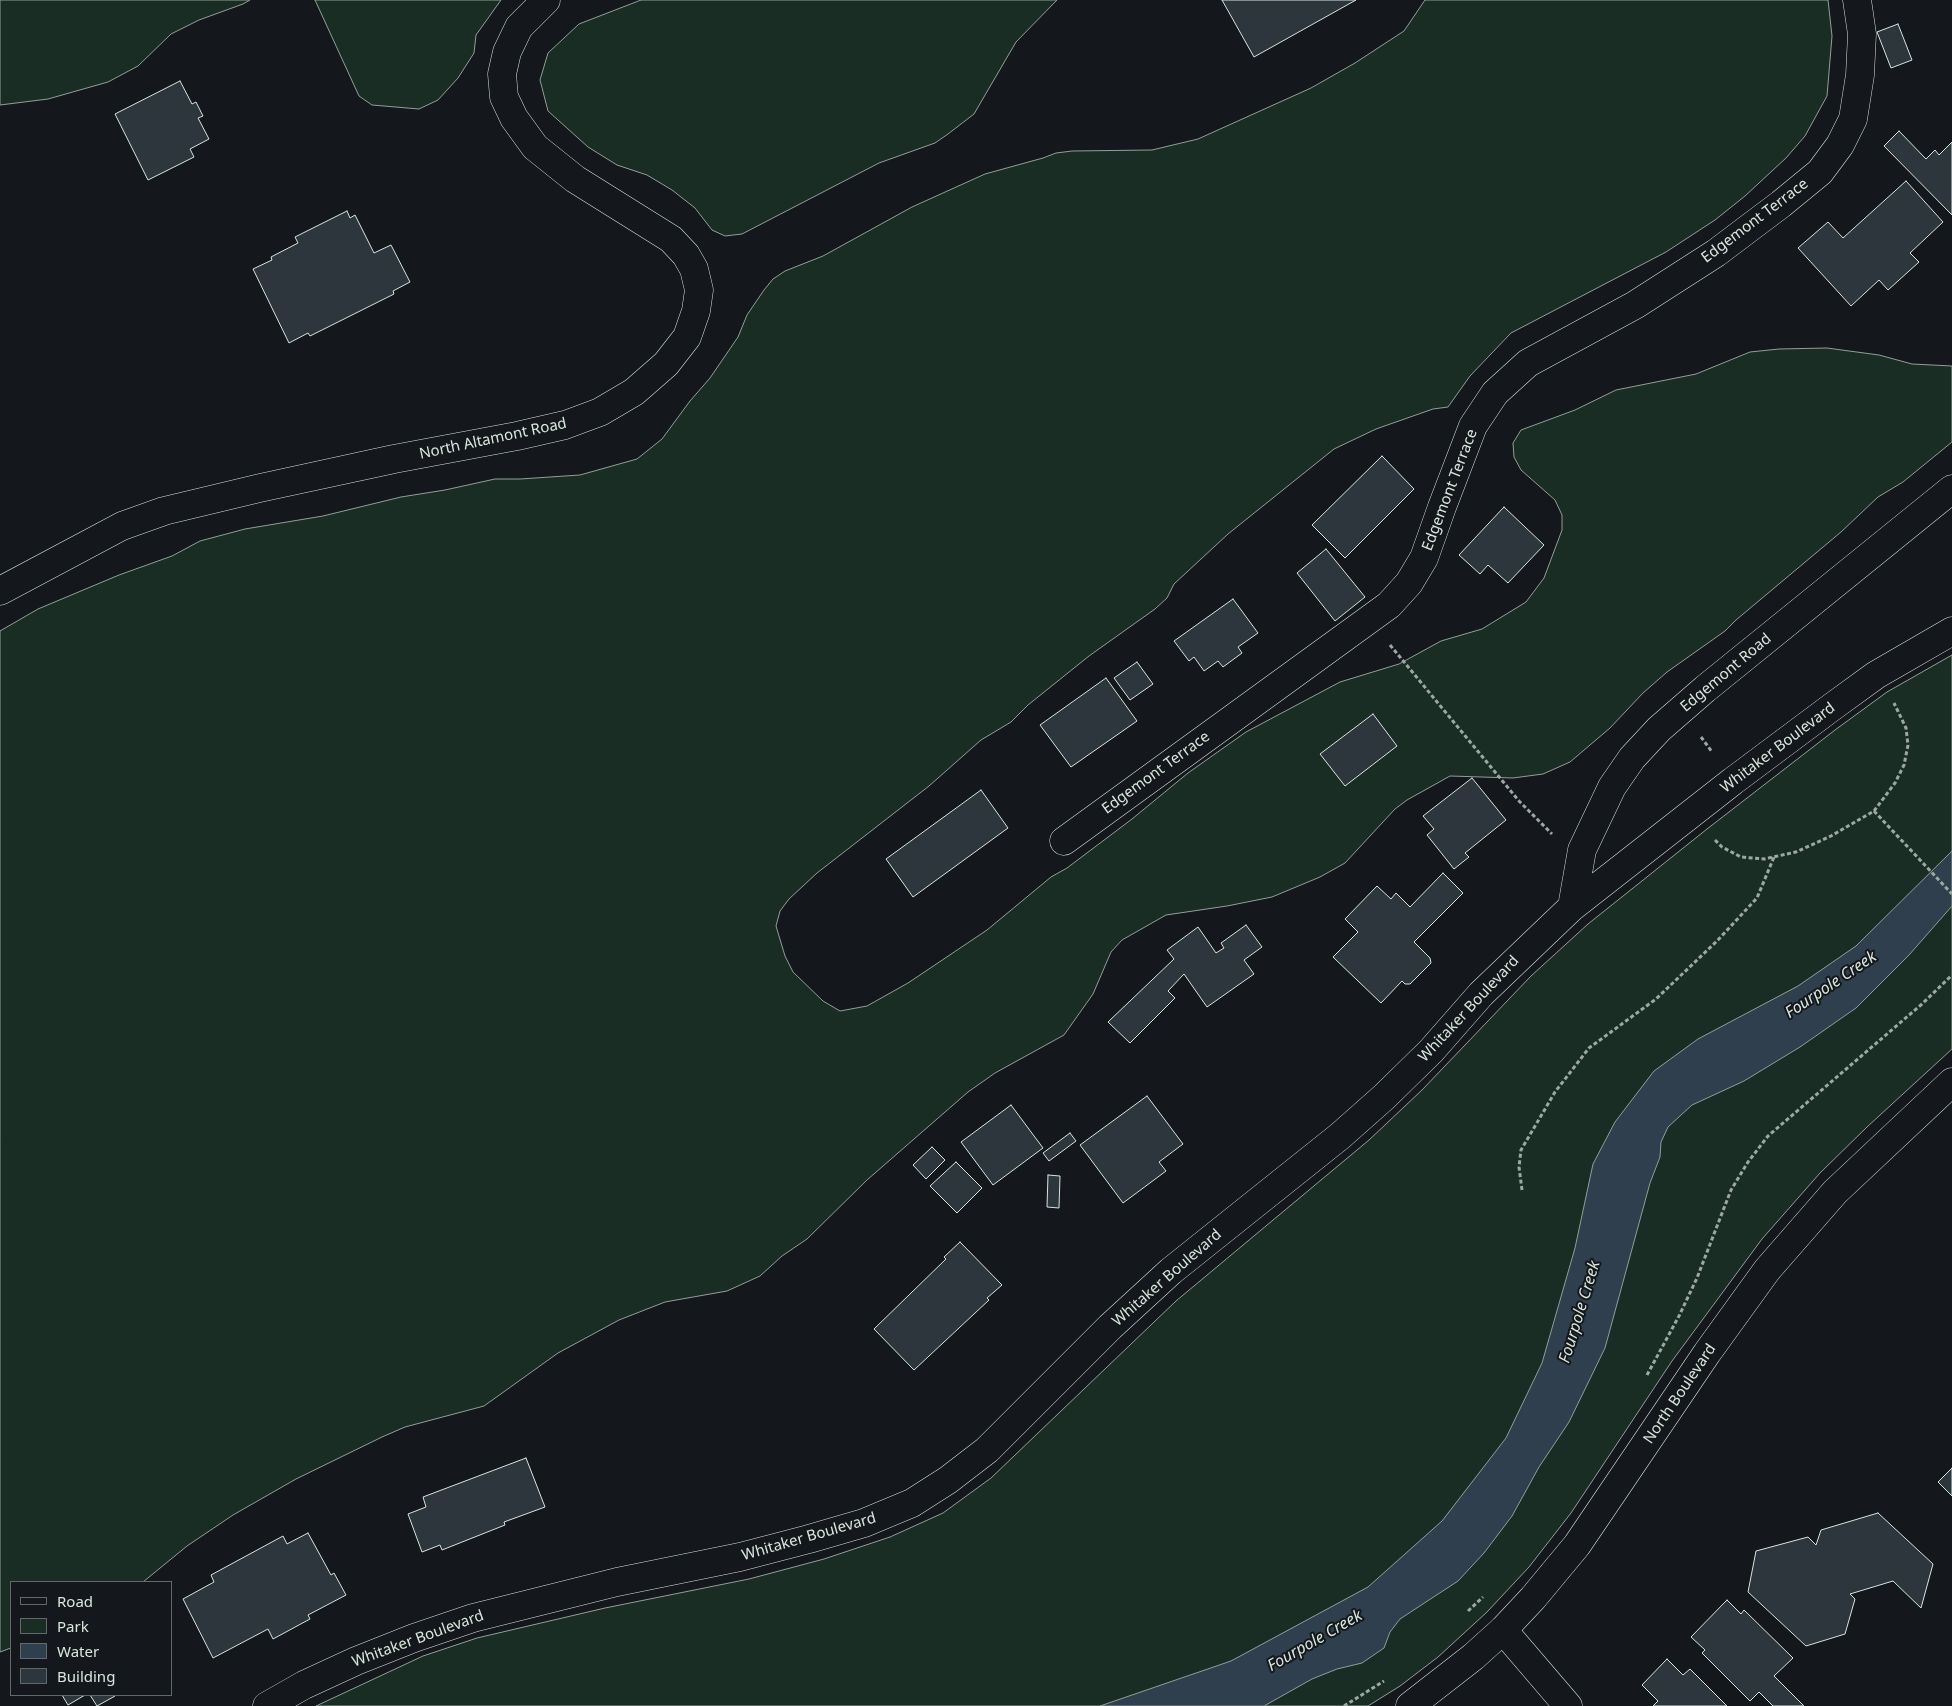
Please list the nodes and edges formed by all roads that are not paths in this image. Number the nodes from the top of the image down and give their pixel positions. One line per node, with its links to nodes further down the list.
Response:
1 (546, 0): 4 (street, North Altamont Road)
2 (1857, 0): 6 (street, Edgemont Terrace)
3 (1952, 489): 7 (street, Edgemont Road)
4 (0, 591)
5 (1952, 631): 7 (street, Whitaker Boulevard)
6 (1064, 840)
7 (1572, 907): 10 (street, Whitaker Boulevard)
8 (1952, 1082): 9 (street, North Boulevard)
9 (1503, 1630): 11 (street, North Boulevard); 12 (street)
10 (267, 1706)
11 (1410, 1706)
12 (1568, 1706)

